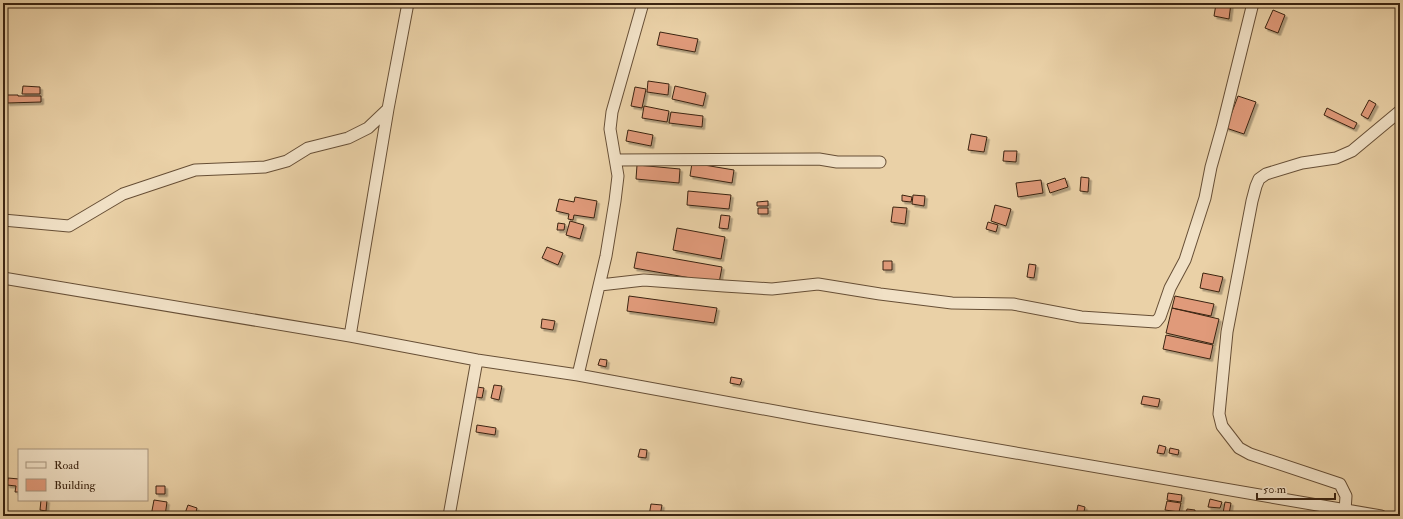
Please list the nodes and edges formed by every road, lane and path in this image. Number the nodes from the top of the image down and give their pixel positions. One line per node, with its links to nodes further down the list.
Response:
1 (408, 3): 4 (street)
2 (643, 3): 6 (street)
3 (1253, 3): 10 (street)
4 (388, 109): 8 (street); 11 (street)
5 (1400, 111): 14 (street)
6 (616, 160): 7 (street); 10 (street)
7 (880, 162)
8 (3, 220)
9 (3, 278): 11 (street)
10 (600, 285): 13 (street)
11 (350, 336): 12 (street)
12 (477, 360): 13 (street); 15 (street)
13 (578, 375): 14 (street)
14 (1345, 511): 16 (street)
15 (449, 516)
16 (1381, 516)

